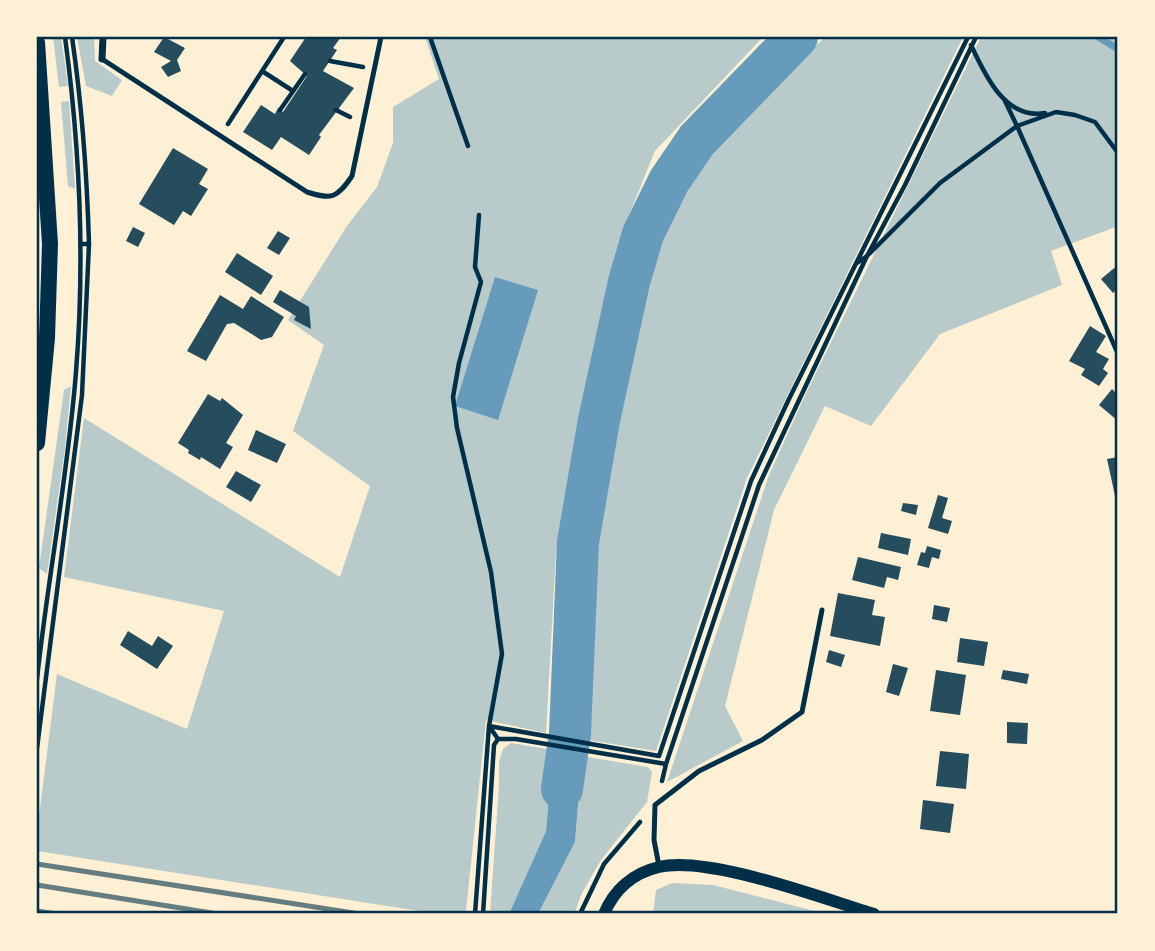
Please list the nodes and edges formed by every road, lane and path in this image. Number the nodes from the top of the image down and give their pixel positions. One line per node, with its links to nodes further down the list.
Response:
1 (65, 37): 26 (path)
2 (72, 37): 28 (path)
3 (103, 37): 11 (street)
4 (284, 37): 14 (path)
5 (381, 37): 13 (lane)
6 (430, 37): 22 (path)
7 (968, 37): 10 (path); 30 (path)
8 (976, 37): 10 (path)
9 (37, 43): 32 (main road)
10 (971, 46): 17 (path); 29 (path)
11 (102, 59): 21 (lane)
12 (330, 61): 13 (path)
13 (374, 69): 21 (lane)
14 (262, 71): 16 (path); 21 (path)
15 (305, 74): 16 (path)
16 (293, 91): 18 (path)
17 (1005, 102): 19 (path); 20 (path)
18 (280, 110)
19 (1056, 111): 20 (path); 23 (path)
20 (1017, 126): 29 (path); 31 (path)
21 (220, 135)
22 (468, 146)
23 (1118, 153)
24 (479, 215): 35 (path)
25 (70, 231): 26 (path)
26 (80, 231): 27 (path)
27 (81, 244): 28 (path); 34 (path)
28 (89, 244): 37 (path)
29 (867, 256): 30 (path); 39 (path)
30 (855, 265): 38 (path)
31 (1118, 354)
32 (37, 443)
33 (822, 610): 40 (lane)
34 (37, 679)
35 (489, 726): 36 (path); 38 (path); 42 (path)
36 (498, 739): 38 (path); 43 (path)
37 (37, 748)
38 (635, 755): 39 (path)
39 (666, 764): 40 (path)
40 (655, 805): 41 (lane); 44 (path)
41 (659, 867): 45 (street); 46 (street)
42 (475, 914)
43 (483, 914)
44 (580, 914)
45 (604, 914)
46 (874, 914)

